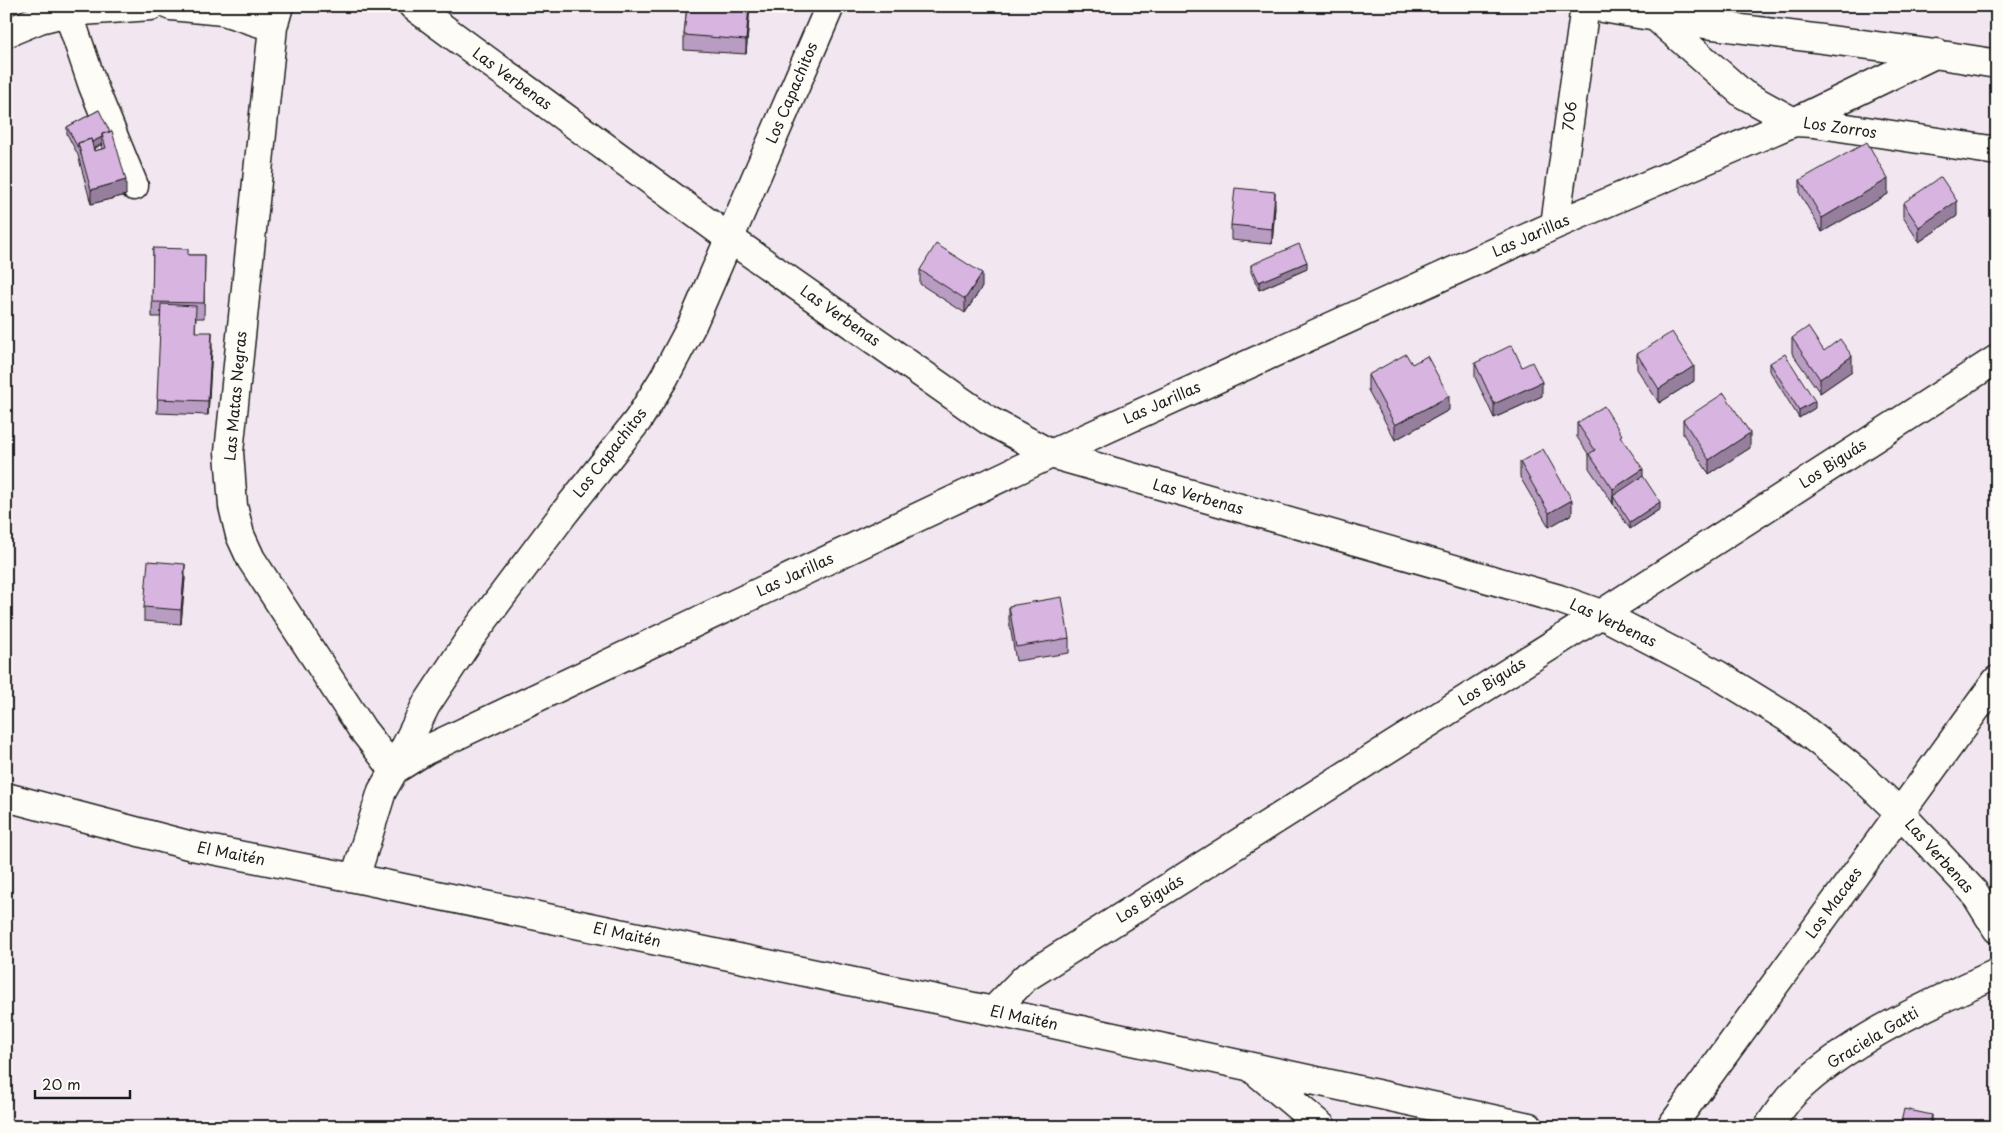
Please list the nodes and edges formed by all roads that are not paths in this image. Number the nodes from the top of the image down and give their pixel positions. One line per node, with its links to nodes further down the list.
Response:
1 (151, 6): 7 (street)
2 (171, 6): 8 (street)
3 (412, 6): 17 (street, Las Verbenas)
4 (830, 6): 17 (street, Los Capachitos)
5 (1586, 6): 16 (street, 706)
6 (1592, 6): 9 (street)
7 (68, 12): 10 (street); 15 (street)
8 (276, 17): 22 (street, Las Matas Negras)
9 (1658, 19): 11 (street); 13 (street, Los Zorros)
10 (6, 33)
11 (1937, 53): 12 (street); 13 (street, Las Jarillas)
12 (1997, 64)
13 (1794, 122): 14 (street, Los Zorros); 16 (street, Las Jarillas)
14 (1997, 152)
15 (134, 186)
16 (1555, 225): 19 (street, Las Jarillas)
17 (730, 238): 19 (street, Las Verbenas); 22 (street, Los Capachitos)
18 (1997, 359): 20 (street, Los Biguás)
19 (1051, 454): 20 (street, Las Verbenas); 22 (street, Las Jarillas)
20 (1601, 614): 24 (street, Las Verbenas); 28 (street, Los Biguás)
21 (1997, 680): 24 (street, Los Macaes)
22 (394, 770): 25 (street, Los Capachitos)
23 (6, 797): 25 (street, El Maitén)
24 (1900, 813): 26 (street, Las Verbenas); 32 (street, Los Macaes)
25 (355, 878): 28 (street, El Maitén)
26 (1997, 929)
27 (1997, 973): 33 (street, Graciela Gatti)
28 (993, 1011): 29 (street, El Maitén)
29 (1250, 1066): 30 (street, El Maitén); 31 (street, El Maitén)
30 (1322, 1127)
31 (1529, 1127)
32 (1671, 1127)
33 (1768, 1127)

